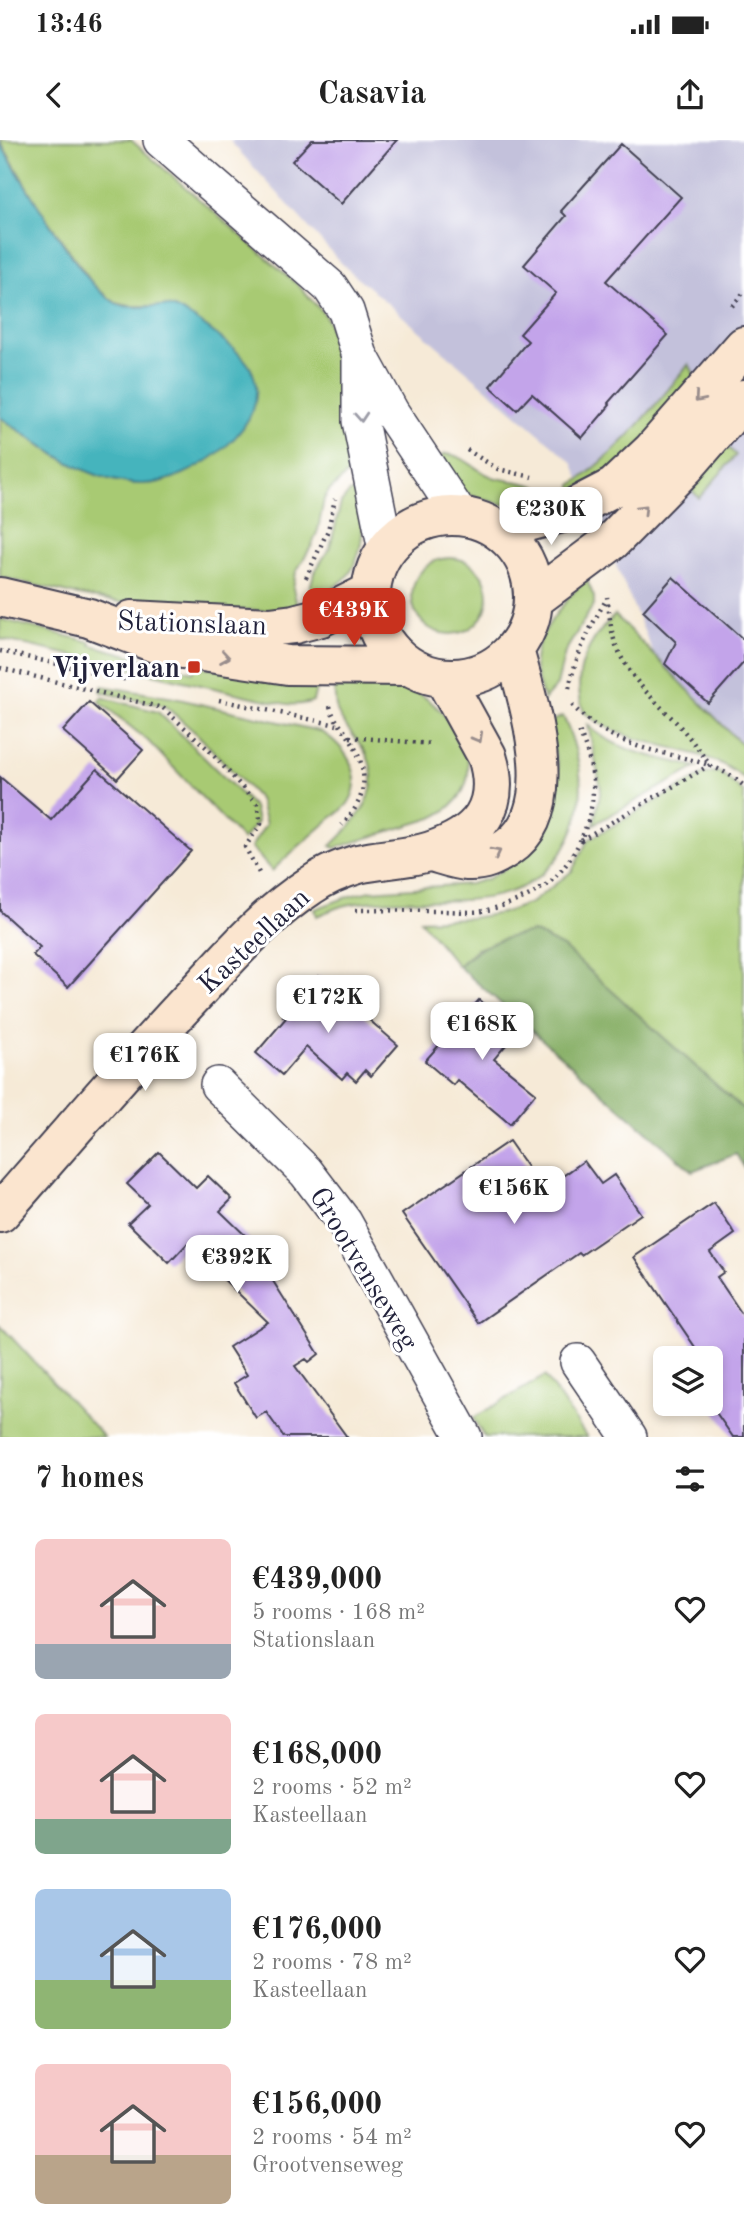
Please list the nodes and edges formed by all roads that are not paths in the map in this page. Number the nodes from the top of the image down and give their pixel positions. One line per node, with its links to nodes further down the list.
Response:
1 (161, 140): 3 (street)
2 (744, 346): 6 (street, one-way to 6)
3 (360, 356): 5 (street); 7 (street, one-way to 7)
4 (744, 399): 10 (street, one-way to 4)
5 (461, 517): 6 (street); 7 (street)
6 (498, 530): 10 (street)
7 (386, 550): 8 (street)
8 (371, 592): 11 (street, Stationslaan); 13 (street)
9 (0, 597): 11 (street, Stationslaan)
10 (534, 599): 12 (street)
11 (89, 618): 13 (street, Stationslaan, one-way to 13)
12 (514, 650): 14 (street); 15 (street, Kasteellaan, one-way to 12)
13 (409, 666): 14 (street)
14 (444, 678): 15 (street, Kasteellaan, one-way to 15)
15 (431, 852): 17 (street, Kasteellaan)
16 (218, 1085): 19 (street, Grootvenseweg)
17 (0, 1213)
18 (578, 1362): 20 (street)
19 (464, 1437)
20 (629, 1437)

